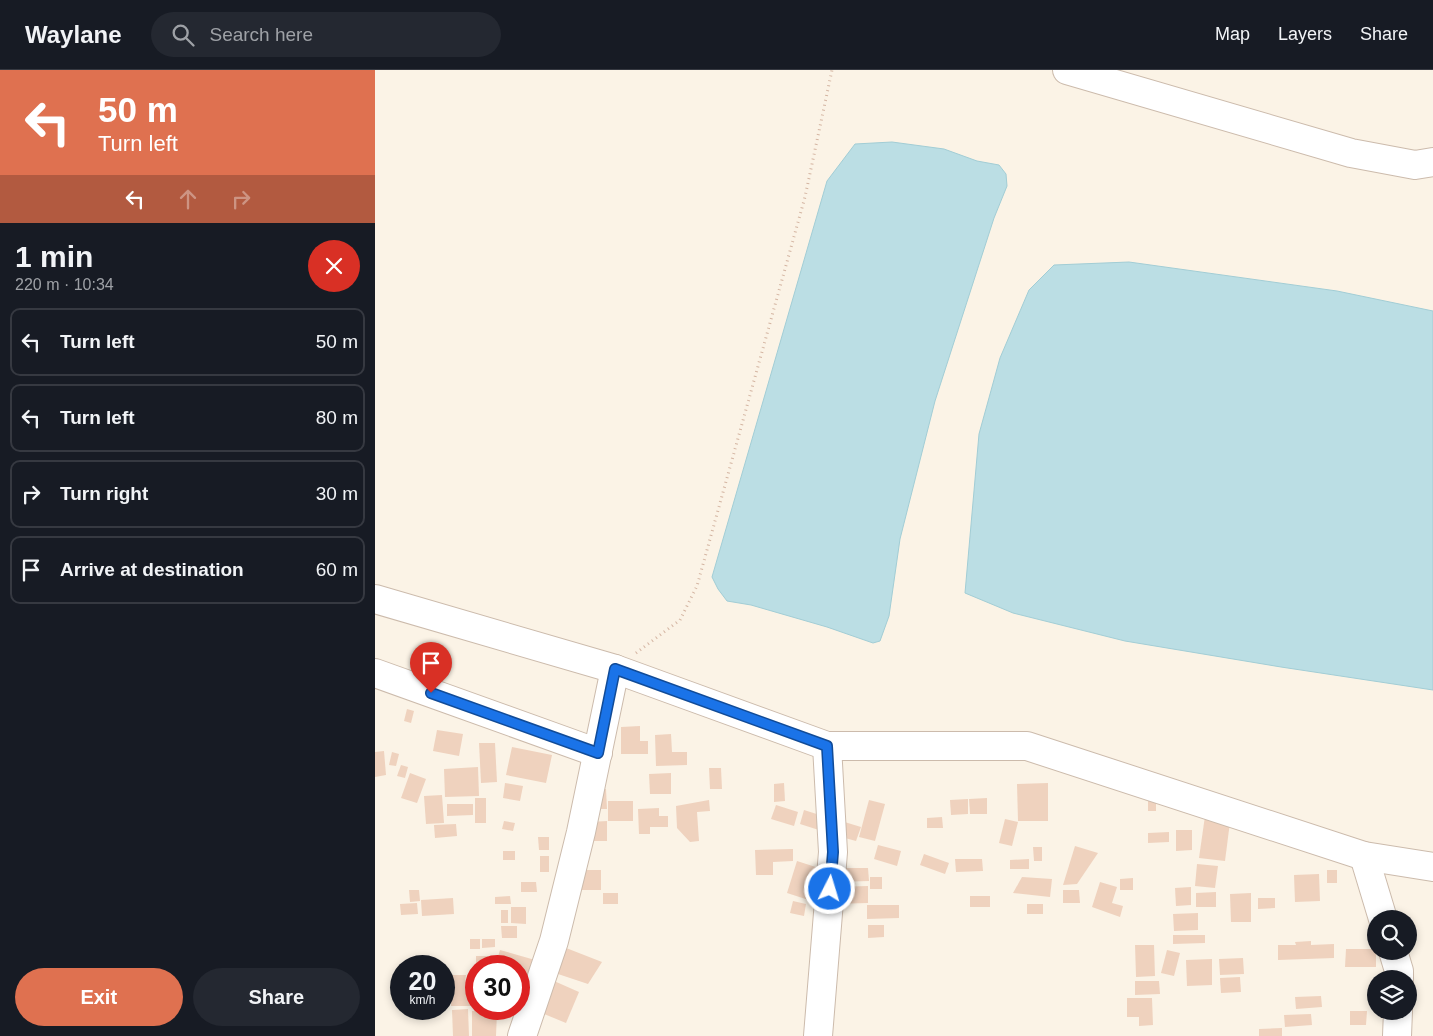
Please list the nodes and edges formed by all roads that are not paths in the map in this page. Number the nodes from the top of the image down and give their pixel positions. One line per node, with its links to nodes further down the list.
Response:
1 (1067, 70): 2 (street)
2 (1433, 162)
3 (375, 599): 4 (street)
4 (615, 669): 6 (street); 7 (street)
5 (375, 673): 7 (street)
6 (827, 746): 8 (street); 13 (street)
7 (598, 753): 12 (street)
8 (1364, 856): 9 (street); 10 (street)
9 (1433, 867)
10 (1380, 910)
11 (1398, 1020): 14 (street)
12 (522, 1036)
13 (818, 1036)
14 (1397, 1036)

